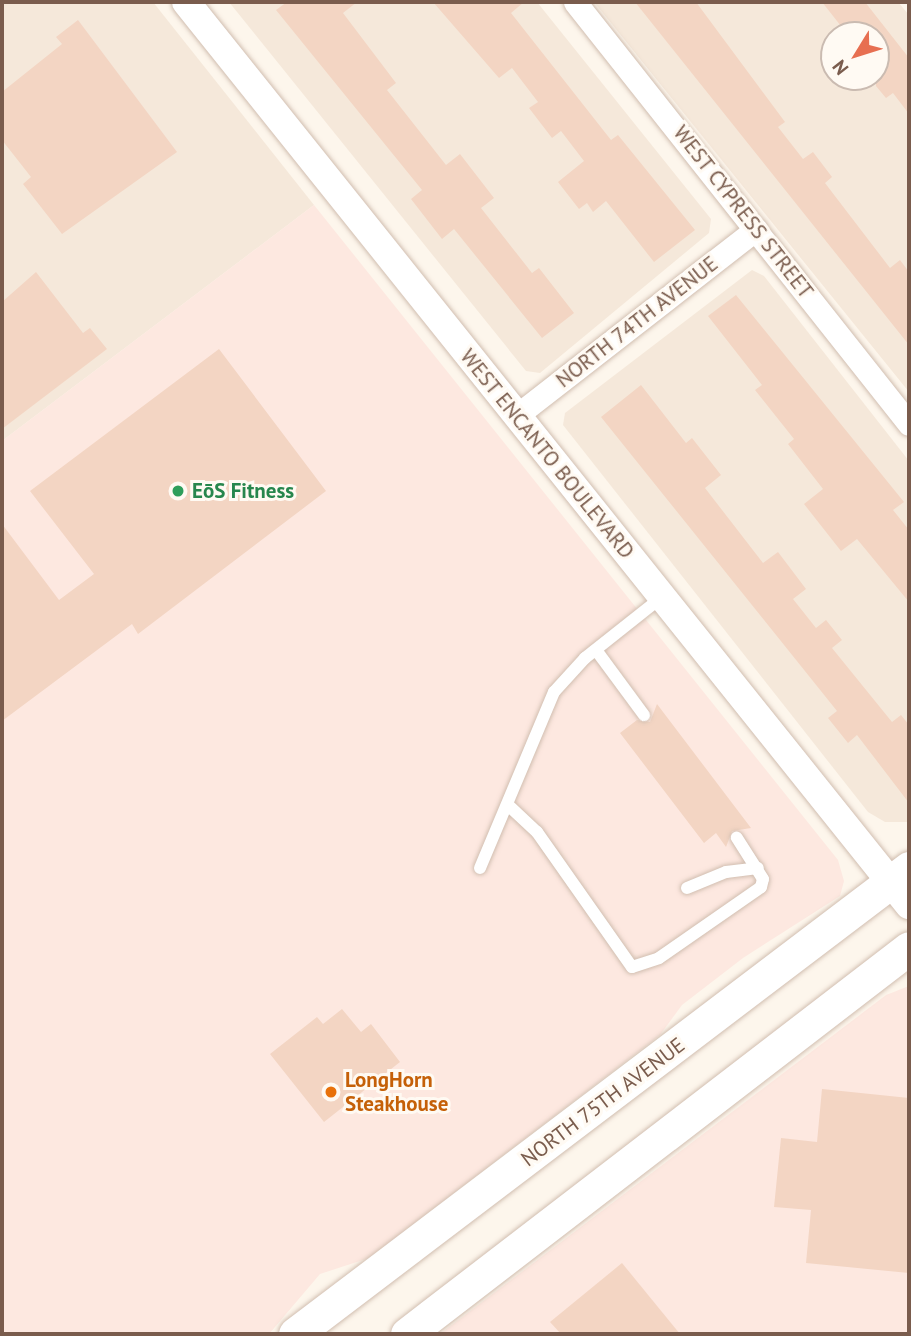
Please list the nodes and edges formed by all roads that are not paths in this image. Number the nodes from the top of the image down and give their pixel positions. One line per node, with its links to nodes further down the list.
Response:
1 (186, 2): 4 (street, WEST ENCANTO BOULEVARD)
2 (575, 2): 3 (street, WEST CYPRESS STREET)
3 (756, 229): 4 (street, NORTH 74TH AVENUE); 5 (street, WEST CYPRESS STREET)
4 (516, 416): 6 (street, WEST ENCANTO BOULEVARD)
5 (909, 424)
6 (662, 597): 7 (lane); 13 (street, WEST ENCANTO BOULEVARD)
7 (596, 650): 8 (lane); 9 (lane)
8 (644, 715)
9 (508, 805): 11 (lane); 12 (lane)
10 (737, 838): 12 (lane)
11 (480, 867)
12 (758, 868): 14 (lane)
13 (903, 885): 16 (main road, NORTH 75TH AVENUE)
14 (687, 888)
15 (909, 948): 17 (main road)
16 (296, 1334)
17 (407, 1334)

